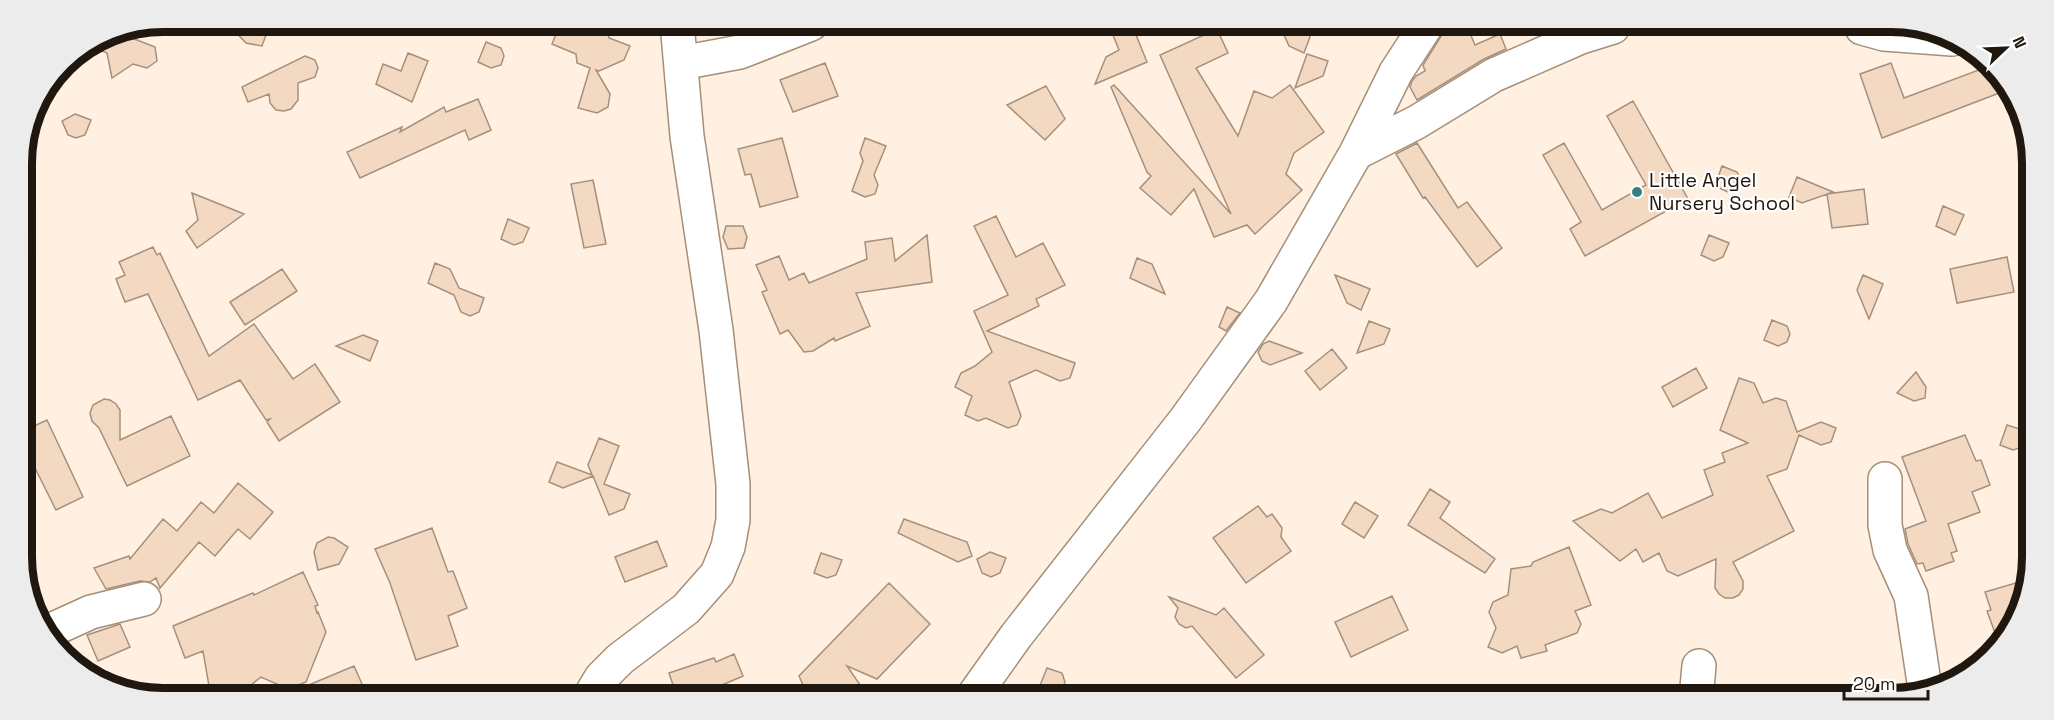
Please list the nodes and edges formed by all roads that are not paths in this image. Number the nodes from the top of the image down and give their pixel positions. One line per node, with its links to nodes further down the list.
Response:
1 (678, 32): 7 (street)
2 (791, 32): 7 (street)
3 (1422, 32): 8 (street)
4 (1597, 32): 8 (street)
5 (1877, 32): 6 (street)
6 (1931, 37)
7 (681, 63): 13 (street)
8 (1356, 153): 14 (street)
9 (1885, 479): 12 (street)
10 (144, 599): 11 (street)
11 (53, 629)
12 (1925, 684)
13 (595, 688)
14 (979, 688)

